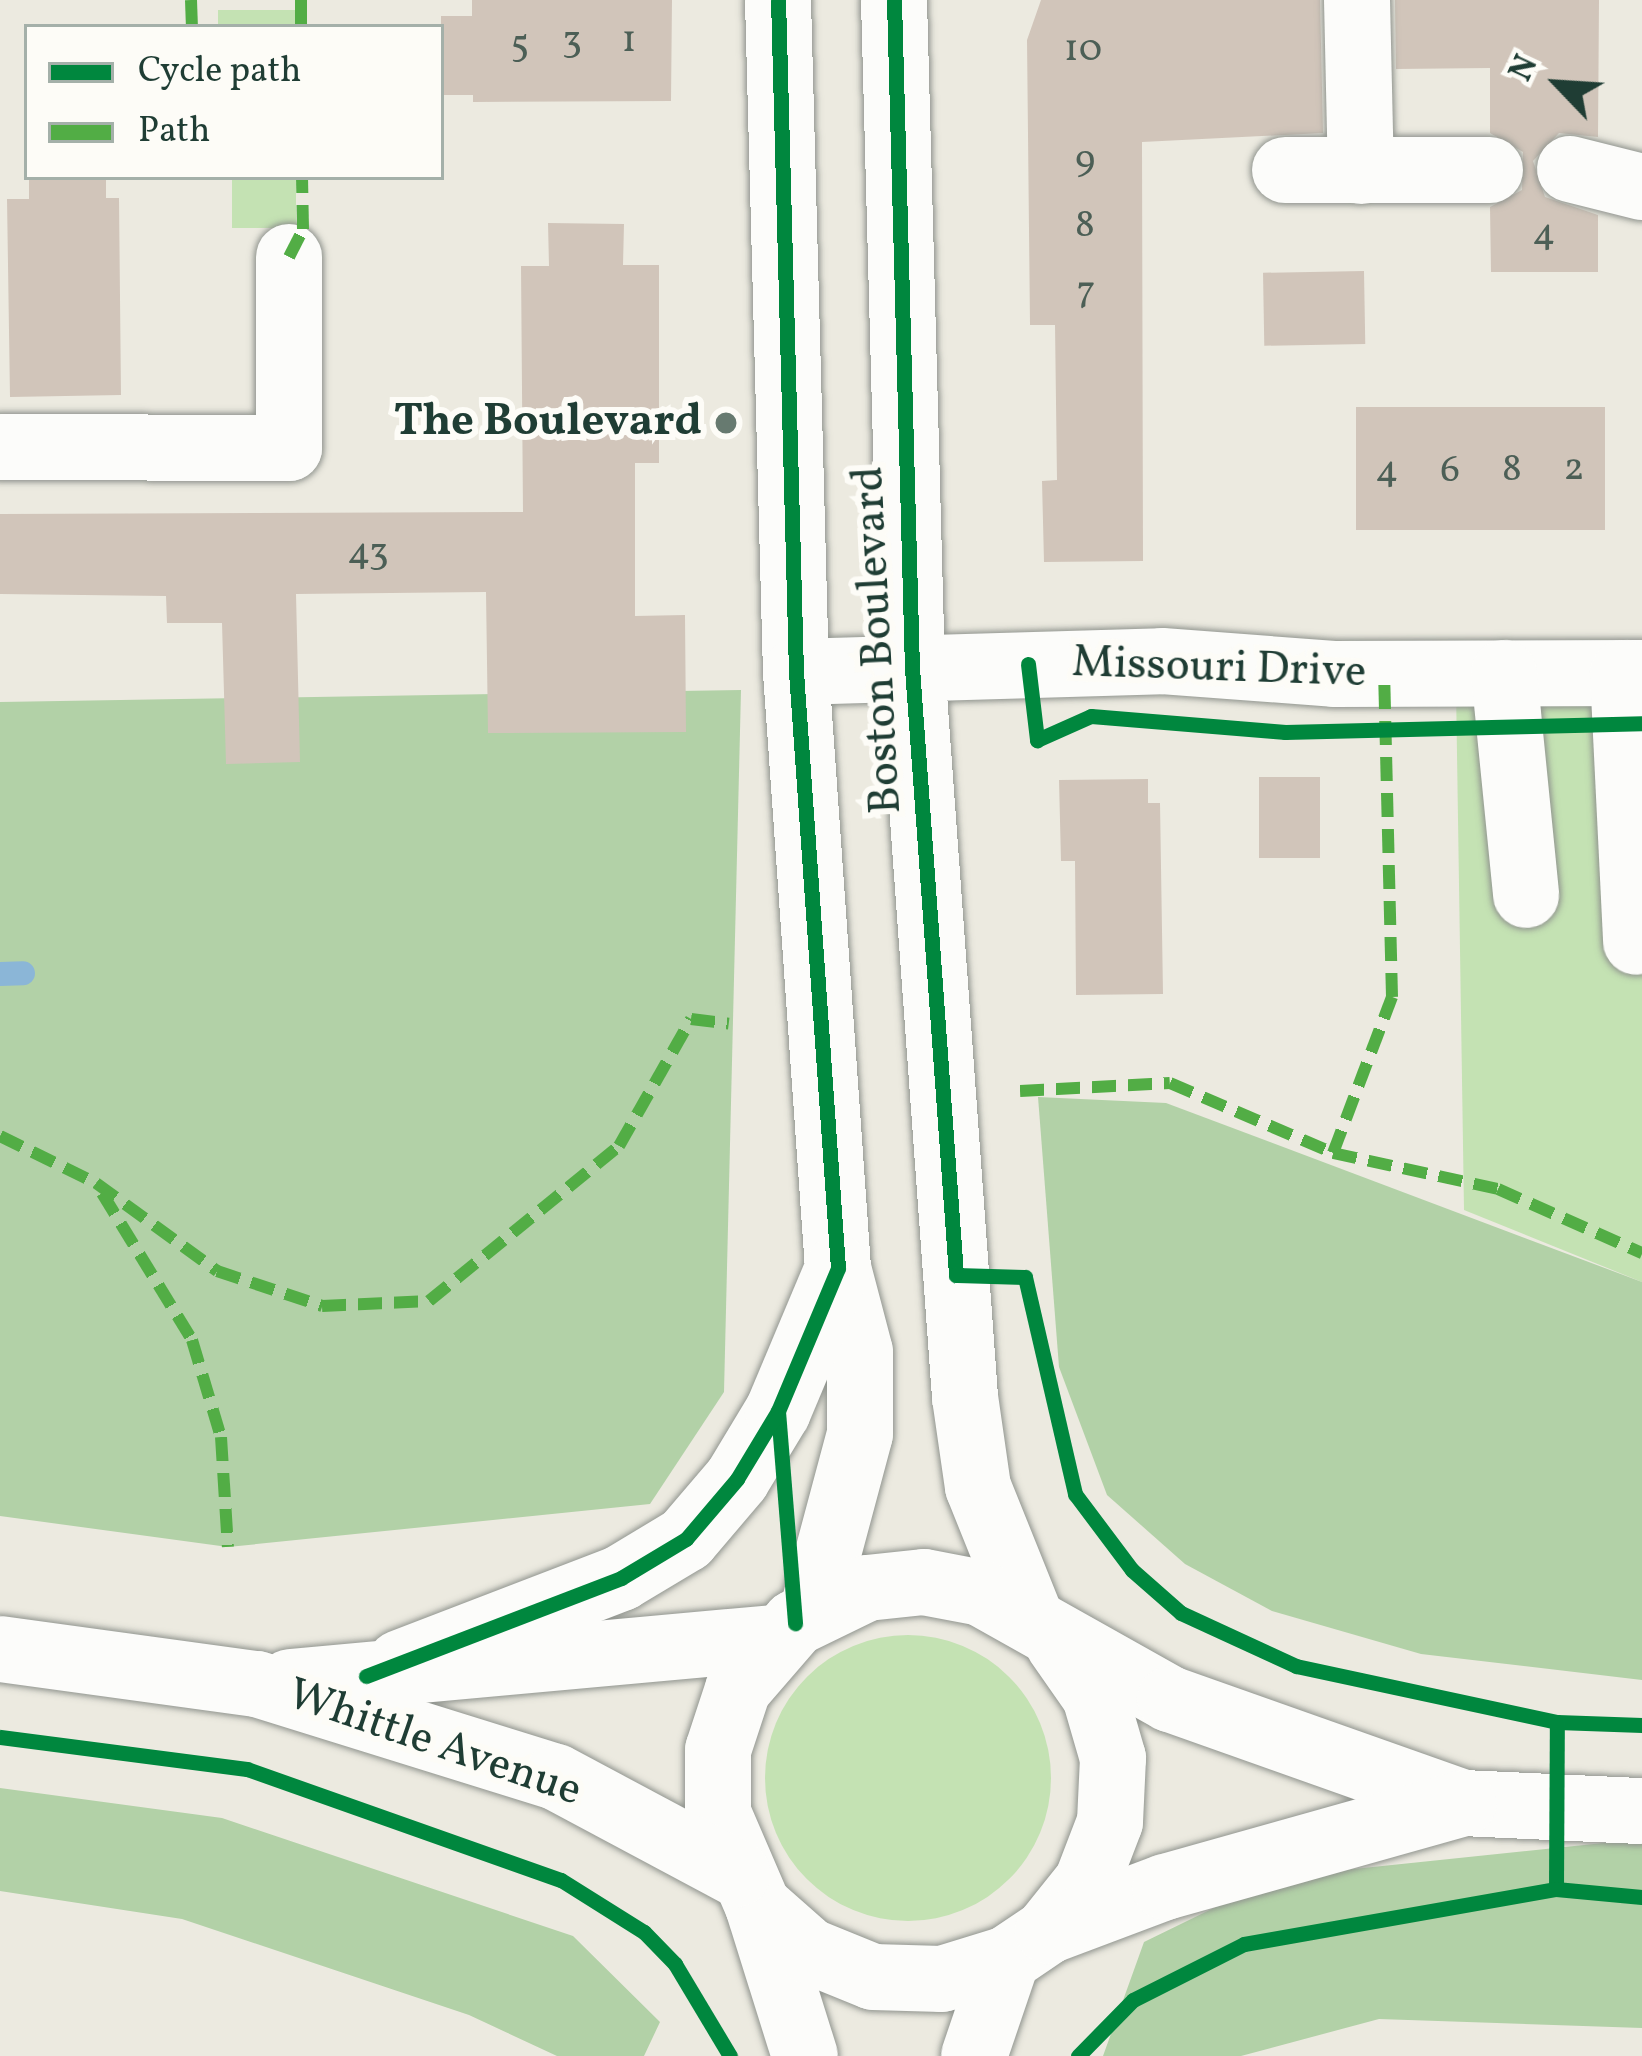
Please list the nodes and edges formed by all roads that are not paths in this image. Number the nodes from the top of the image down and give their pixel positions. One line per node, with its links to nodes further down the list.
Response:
1 (778, 0): 12 (street, Boston Boulevard)
2 (893, 0): 11 (street, Boston Boulevard)
3 (1357, 0): 6 (street)
4 (1570, 169): 8 (street)
5 (1285, 170): 6 (street)
6 (1361, 170): 7 (street)
7 (1490, 170)
8 (1642, 187)
9 (289, 257): 10 (street)
10 (0, 447)
11 (912, 668): 12 (street, Missouri Drive); 14 (street, Missouri Drive); 19 (street, Boston Boulevard)
12 (796, 672): 17 (street, Boston Boulevard)
13 (1633, 673): 14 (street, Missouri Drive); 16 (street)
14 (1504, 674): 15 (street)
15 (1526, 895)
16 (1636, 942)
17 (838, 1268): 18 (street, Boston Boulevard); 21 (street)
18 (795, 1624): 19 (street); 21 (street, Whittle Avenue); 25 (street)
19 (1045, 1631): 23 (street); 26 (street)
20 (0, 1649): 22 (street, Whittle Avenue)
21 (366, 1676): 22 (street, Whittle Avenue)
22 (257, 1684): 25 (street, Whittle Avenue)
23 (1463, 1803): 24 (street); 26 (street)
24 (1642, 1811)
25 (748, 1890): 26 (street); 27 (street)
26 (1027, 1945): 28 (street)
27 (805, 2056)
28 (974, 2056)

